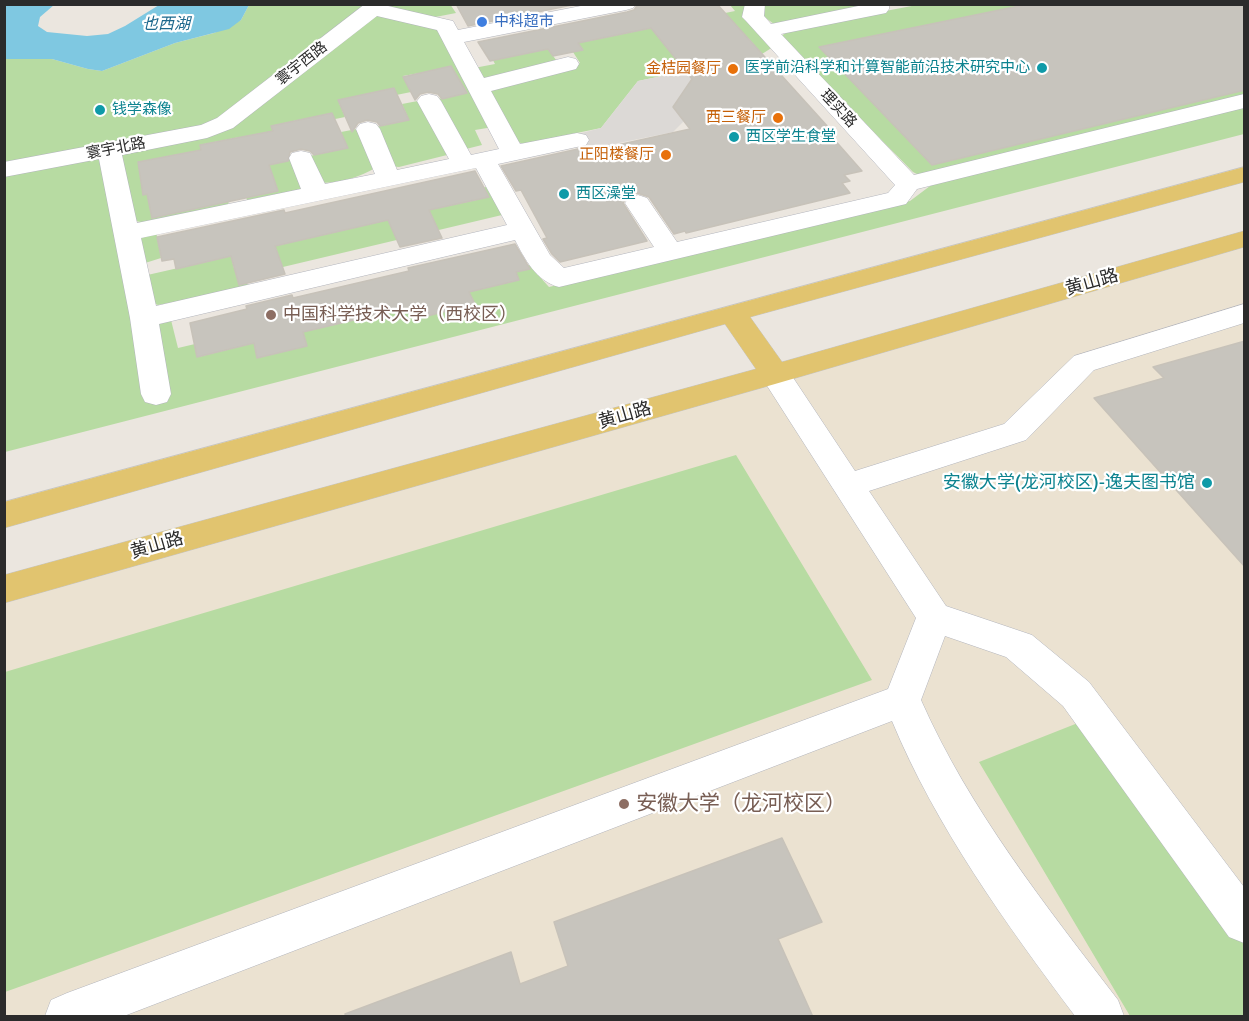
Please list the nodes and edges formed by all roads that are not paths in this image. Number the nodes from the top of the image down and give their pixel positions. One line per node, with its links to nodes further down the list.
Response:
1 (626, 4): 6 (street)
2 (755, 4): 5 (street, 理实路)
3 (884, 6): 5 (street)
4 (376, 7): 6 (street); 12 (street, 寰宇西路)
5 (766, 30): 22 (street, 理实路)
6 (457, 48): 7 (street); 9 (street)
7 (499, 50)
8 (568, 64): 9 (street)
9 (478, 87): 16 (street)
10 (429, 101): 18 (street)
11 (1245, 101): 22 (street)
12 (225, 123): 15 (street, 寰宇北路)
13 (368, 129): 21 (street)
14 (577, 140): 16 (street)
15 (109, 150): 19 (street, 寰宇北路); 26 (street)
16 (513, 153): 18 (street)
17 (301, 158): 23 (street)
18 (473, 161): 21 (street); 25 (street)
19 (4, 170)
20 (1245, 174): 29 (main road)
21 (389, 179): 23 (street)
22 (908, 184): 28 (street)
23 (316, 194): 26 (street)
24 (638, 203): 28 (street)
25 (522, 230): 28 (street); 31 (street)
26 (127, 233): 31 (street)
27 (1245, 239): 32 (main road, 黄山路)
28 (670, 252)
29 (732, 313): 32 (main road); 35 (main road)
30 (1245, 313): 34 (street)
31 (144, 318): 33 (street)
32 (775, 374): 34 (street); 36 (main road, 黄山路)
33 (156, 394)
34 (849, 485): 37 (street)
35 (4, 515)
36 (4, 589)
37 (934, 617): 38 (street); 39 (street)
38 (902, 700): 40 (street); 41 (street)
39 (1245, 922)
40 (68, 1017)
41 (1102, 1017)

